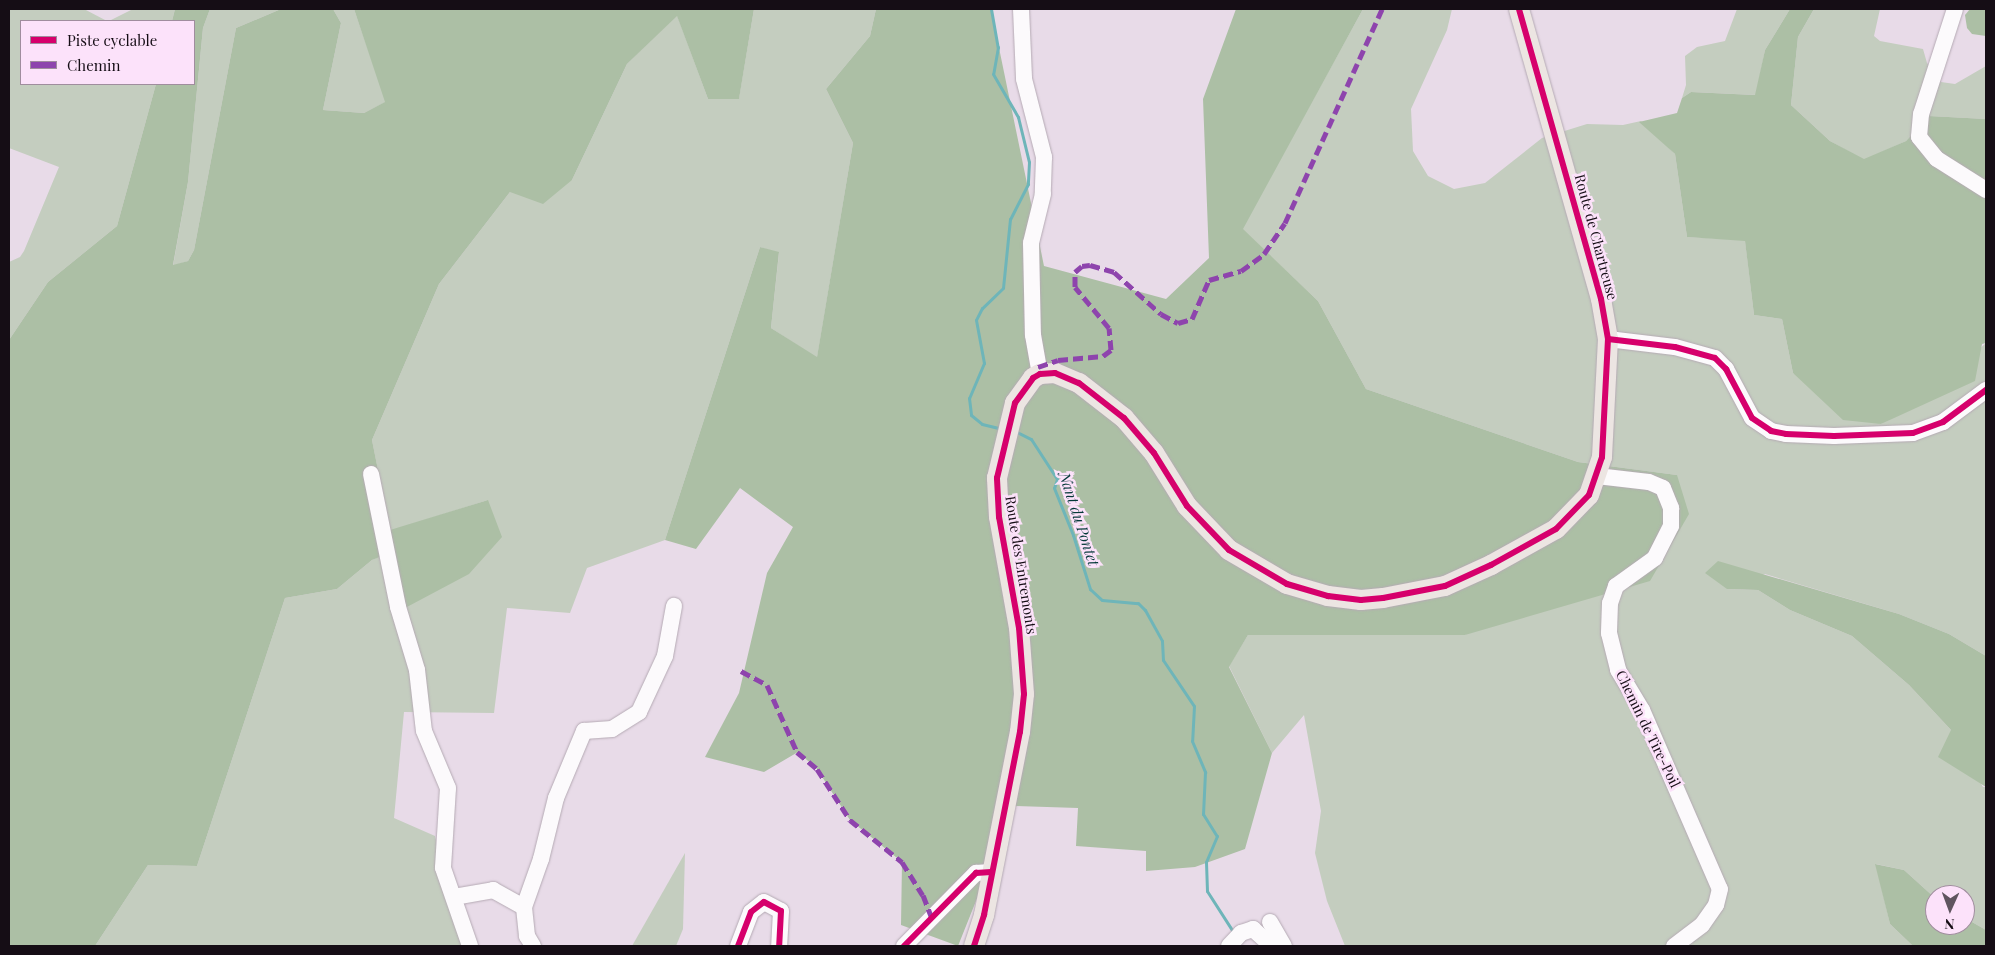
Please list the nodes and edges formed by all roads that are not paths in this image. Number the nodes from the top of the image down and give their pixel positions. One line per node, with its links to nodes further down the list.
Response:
1 (1021, 9): 6 (street)
2 (1519, 9): 5 (main road, Route de Chartreuse)
3 (1955, 9): 4 (street)
4 (1986, 190)
5 (1608, 339): 7 (street); 9 (main road, Route de Chartreuse)
6 (1040, 374): 9 (main road); 11 (main road, Route des Entremonts)
7 (1986, 390)
8 (371, 474): 12 (street)
9 (1597, 476): 24 (street, Chemin de Tire-Poil)
10 (674, 606): 13 (street)
11 (992, 872): 20 (street); 21 (main road, Route des Entremonts)
12 (454, 897): 13 (street); 16 (street)
13 (524, 907): 17 (street)
14 (1270, 922): 23 (street)
15 (1234, 940): 22 (street)
16 (470, 946)
17 (533, 946)
18 (738, 946): 19 (street)
19 (779, 946)
20 (904, 946)
21 (974, 946)
22 (1272, 946)
23 (1284, 946)
24 (1674, 946)

